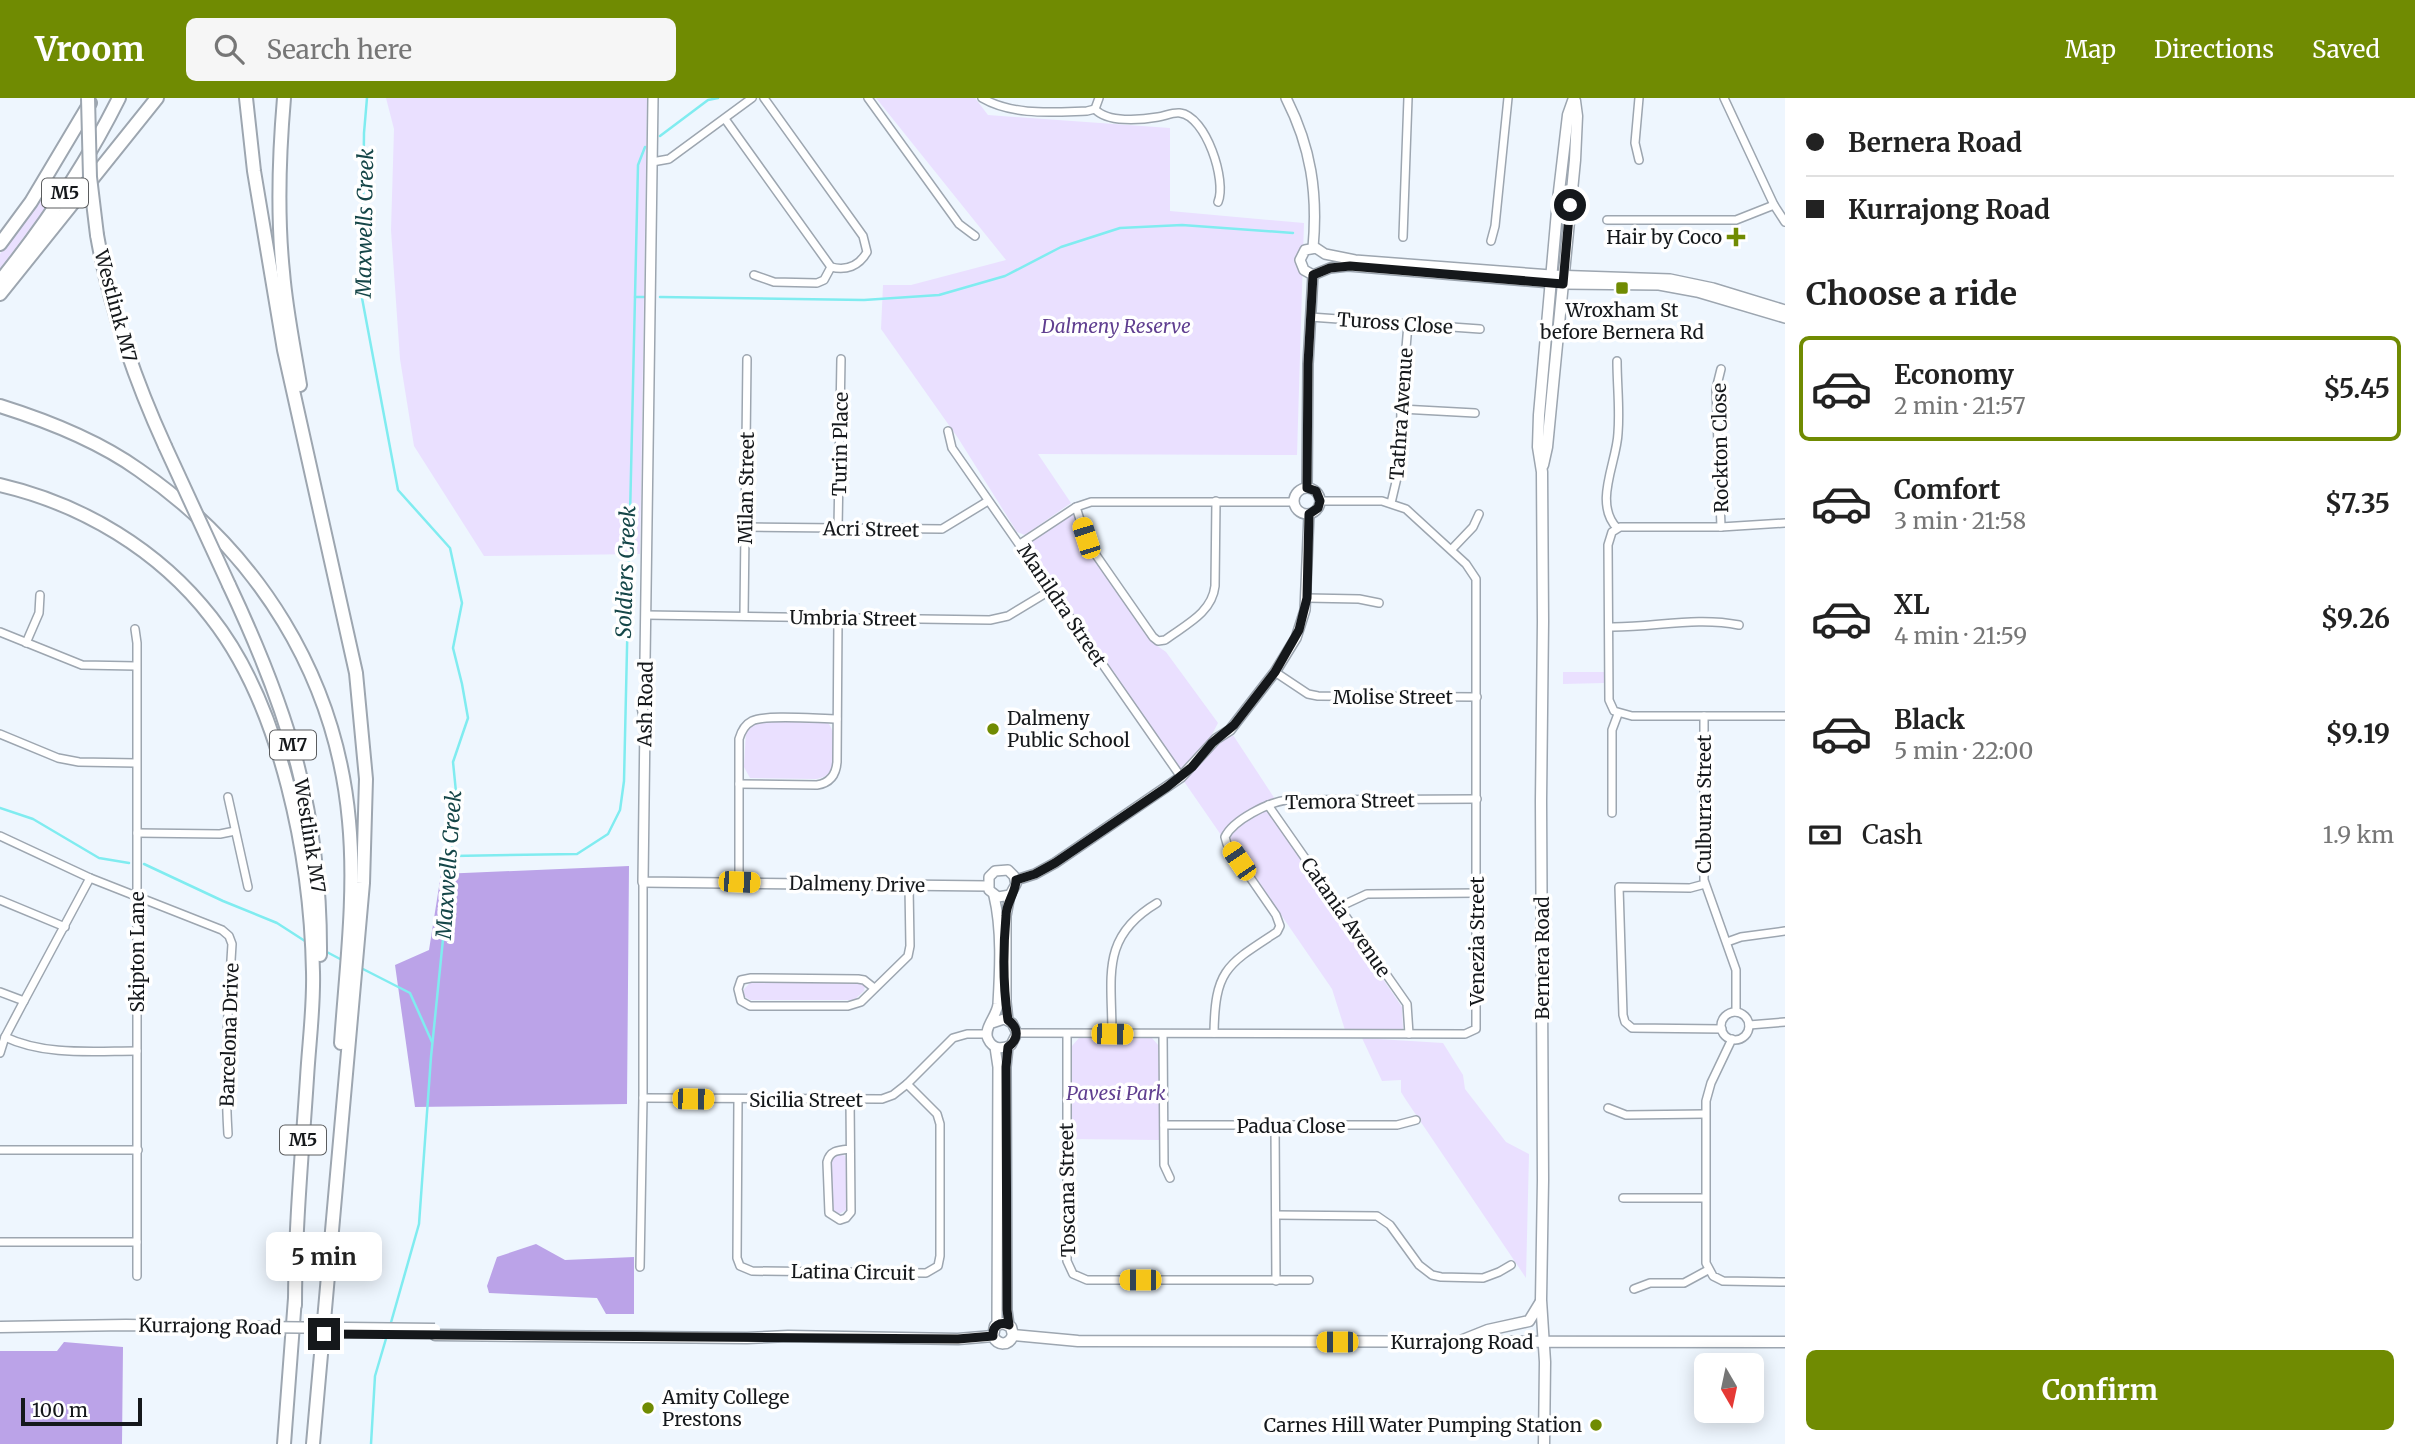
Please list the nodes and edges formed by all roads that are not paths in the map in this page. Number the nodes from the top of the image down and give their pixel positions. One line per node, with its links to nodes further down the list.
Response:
1 (90, 98): 29 (highway, M5); 117 (highway, Westlink M7 / M7, bridge)
2 (119, 98): 38 (highway, M5)
3 (157, 98): 39 (highway)
4 (246, 98): 69 (highway, M7)
5 (284, 98): 69 (highway)
6 (653, 98): 21 (street, Ash Road)
7 (752, 98): 19 (street)
8 (764, 98): 32 (street)
9 (868, 98): 26 (street)
10 (982, 98): 18 (street)
11 (1099, 98): 18 (street)
12 (1287, 98): 30 (street)
13 (1408, 98): 27 (street)
14 (1508, 98): 28 (street)
15 (1574, 98): 36 (main road, Bernera Road); 37 (main road, Bernera Road)
16 (1639, 98): 20 (street)
17 (1724, 98): 23 (street)
18 (1095, 109): 22 (street)
19 (725, 119): 21 (street); 32 (street)
20 (1639, 160)
21 (652, 162): 76 (street, Ash Road)
22 (1217, 202)
23 (1774, 205): 24 (street); 25 (street)
24 (1607, 220)
25 (1785, 222)
26 (975, 236)
27 (1403, 237)
28 (1491, 241)
29 (0, 244)
30 (1313, 248): 31 (street); 35 (street)
31 (1325, 254): 33 (street); 36 (street)
32 (831, 267): 34 (street)
33 (1323, 271): 35 (street); 36 (street)
34 (754, 275)
35 (1313, 275): 41 (street)
36 (1551, 279): 37 (street); 53 (main road, Bernera Road)
37 (1563, 280): 40 (street); 42 (street); 53 (main road, Bernera Road)
38 (0, 281)
39 (0, 294)
40 (1785, 310)
41 (1310, 317): 43 (street, Tuross Close); 55 (street)
42 (1785, 318)
43 (1408, 324): 44 (street, Tuross Close); 50 (street, Tathra Avenue)
44 (1480, 329)
45 (747, 359): 65 (street, Milan Street)
46 (841, 359): 67 (street, Turin Place)
47 (1617, 361): 68 (street)
48 (1721, 369): 66 (street, Rockton Close)
49 (0, 406): 120 (highway, M7)
50 (1401, 409): 51 (street); 60 (street, Tathra Avenue)
51 (1475, 413)
52 (948, 431): 56 (street, Manildra Street)
53 (1542, 472): 171 (main road, Bernera Road)
54 (0, 485): 117 (highway, M5)
55 (1307, 488): 58 (street); 59 (street)
56 (988, 500): 67 (street, Acri Street); 70 (street, Manildra Street)
57 (1216, 501): 59 (street); 61 (street); 61 (street)
58 (1320, 501): 60 (street, Venezia Street); 62 (street)
59 (1294, 502): 62 (street)
60 (1391, 503): 71 (street, Venezia Street)
61 (1076, 508): 70 (street)
62 (1309, 514): 74 (street)
63 (1479, 514): 71 (street)
64 (1785, 523): 66 (street)
65 (746, 527): 67 (street, Acri Street); 77 (street, Milan Street)
66 (1721, 527): 68 (street)
67 (838, 528)
68 (1616, 528): 80 (street)
69 (327, 537): 120 (highway, M7)
70 (1020, 544): 72 (street, Manildra Street)
71 (1452, 550): 86 (street, Venezia Street)
72 (1051, 590): 78 (street, Umbria Street); 93 (street, Manildra Street)
73 (40, 595): 83 (street)
74 (1307, 598): 75 (street); 85 (street)
75 (1379, 603)
76 (646, 615): 77 (street, Umbria Street); 104 (street, Ash Road)
77 (744, 616): 78 (street, Umbria Street)
78 (838, 619): 90 (street)
79 (1739, 625): 80 (street)
80 (1609, 627): 87 (street)
81 (135, 629): 84 (street, Skipton Lane)
82 (0, 632): 83 (street)
83 (26, 642): 84 (street)
84 (136, 666): 92 (street, Skipton Lane)
85 (1275, 672): 86 (street, Molise Street); 93 (street)
86 (1476, 697): 96 (street, Venezia Street)
87 (1618, 714): 88 (street); 98 (street)
88 (1704, 716): 89 (street); 106 (street, Culburra Street)
89 (1785, 716)
90 (837, 719): 94 (street); 94 (street)
91 (0, 734): 92 (street)
92 (136, 762): 100 (street, Skipton Lane)
93 (1181, 777): 103 (street)
94 (739, 784): 105 (street)
95 (228, 797): 99 (street)
96 (1477, 799): 97 (street, Temora Street); 110 (street, Venezia Street)
97 (1268, 805): 116 (street, Catania Avenue); 132 (street, Temora Street)
98 (1612, 813)
99 (235, 831): 100 (street); 109 (street)
100 (137, 833): 111 (street, Skipton Lane)
101 (0, 836): 102 (street, Barcelona Drive)
102 (90, 878): 111 (street, Barcelona Drive); 118 (street)
103 (1016, 880): 108 (street); 112 (street)
104 (643, 882): 105 (street, Dalmeny Drive); 145 (street, Ash Road)
105 (739, 882): 107 (street, Dalmeny Drive)
106 (1705, 884): 121 (street, Culburra Street); 130 (street)
107 (909, 886): 108 (street, Dalmeny Drive); 122 (street)
108 (988, 886): 113 (street)
109 (248, 887)
110 (1476, 893): 116 (street); 137 (street, Venezia Street)
111 (137, 895): 142 (street, Skipton Lane); 153 (street, Barcelona Drive)
112 (1010, 895): 113 (street); 126 (street)
113 (994, 896): 128 (street)
114 (0, 900): 118 (street)
115 (1157, 903): 135 (street)
116 (1339, 907): 137 (street, Catania Avenue)
117 (316, 917): 180 (highway, M5)
118 (65, 927): 124 (street)
119 (1785, 930): 121 (street)
120 (354, 933): 181 (highway, M7)
121 (1727, 942): 125 (street, Culburra Street)
122 (874, 988): 122 (street)
123 (0, 992): 124 (street)
124 (24, 1000): 138 (street)
125 (1735, 1012): 129 (street); 130 (street)
126 (1008, 1020): 128 (street); 131 (street)
127 (1785, 1022): 129 (street)
128 (992, 1023): 133 (street)
129 (1749, 1026): 139 (street)
130 (1721, 1029): 139 (street)
131 (1017, 1033): 134 (street, Venezia Street); 141 (street)
132 (1214, 1033): 136 (street, Venezia Street); 137 (street, Venezia Street)
133 (987, 1034): 140 (street); 144 (street, Sicilia Street)
134 (1067, 1034): 135 (street, Venezia Street); 168 (street, Toscana Street)
135 (1112, 1034): 136 (street, Venezia Street)
136 (1163, 1034): 151 (street)
137 (1409, 1034)
138 (5, 1037): 142 (street); 143 (street)
139 (1732, 1040): 149 (street)
140 (995, 1047): 141 (street); 172 (street)
141 (1008, 1047): 173 (street)
142 (137, 1051): 156 (street, Skipton Lane)
143 (0, 1053)
144 (907, 1084): 146 (street, Latina Circuit); 147 (street, Sicilia Street)
145 (643, 1098): 146 (street, Sicilia Street); 164 (street, Ash Road)
146 (738, 1100): 147 (street, Sicilia Street)
147 (850, 1100): 154 (street)
148 (1608, 1108): 149 (street)
149 (1705, 1114): 159 (street)
150 (1416, 1120): 152 (street, Padua Close)
151 (1164, 1125): 152 (street, Padua Close); 157 (street)
152 (1275, 1126): 160 (street)
153 (228, 1134)
154 (850, 1149): 154 (street)
155 (0, 1150): 156 (street)
156 (138, 1150): 162 (street, Skipton Lane)
157 (1170, 1178)
158 (1623, 1198): 159 (street)
159 (1705, 1198): 165 (street)
160 (1276, 1215): 163 (street); 168 (street)
161 (0, 1242): 162 (street)
162 (137, 1242): 166 (street, Skipton Lane)
163 (1511, 1265)
164 (640, 1268)
165 (1709, 1270): 169 (street); 170 (street)
166 (137, 1276)
167 (1309, 1280): 168 (street, Toscana Street)
168 (1276, 1281)
169 (1785, 1282)
170 (1634, 1289)
171 (1541, 1300): 177 (main road, Bernera Road); 179 (main road)
172 (997, 1324): 173 (main road); 176 (main road)
173 (1009, 1325): 175 (main road)
174 (0, 1330): 176 (main road, Kurrajong Road)
175 (1013, 1335): 176 (main road); 179 (main road, Kurrajong Road)
176 (993, 1336)
177 (1544, 1342): 178 (main road, Kurrajong Road); 179 (main road, Kurrajong Road); 182 (main road, Bernera Road)
178 (1785, 1342)
179 (1458, 1343)
180 (284, 1444)
181 (313, 1444)
182 (1544, 1444)

